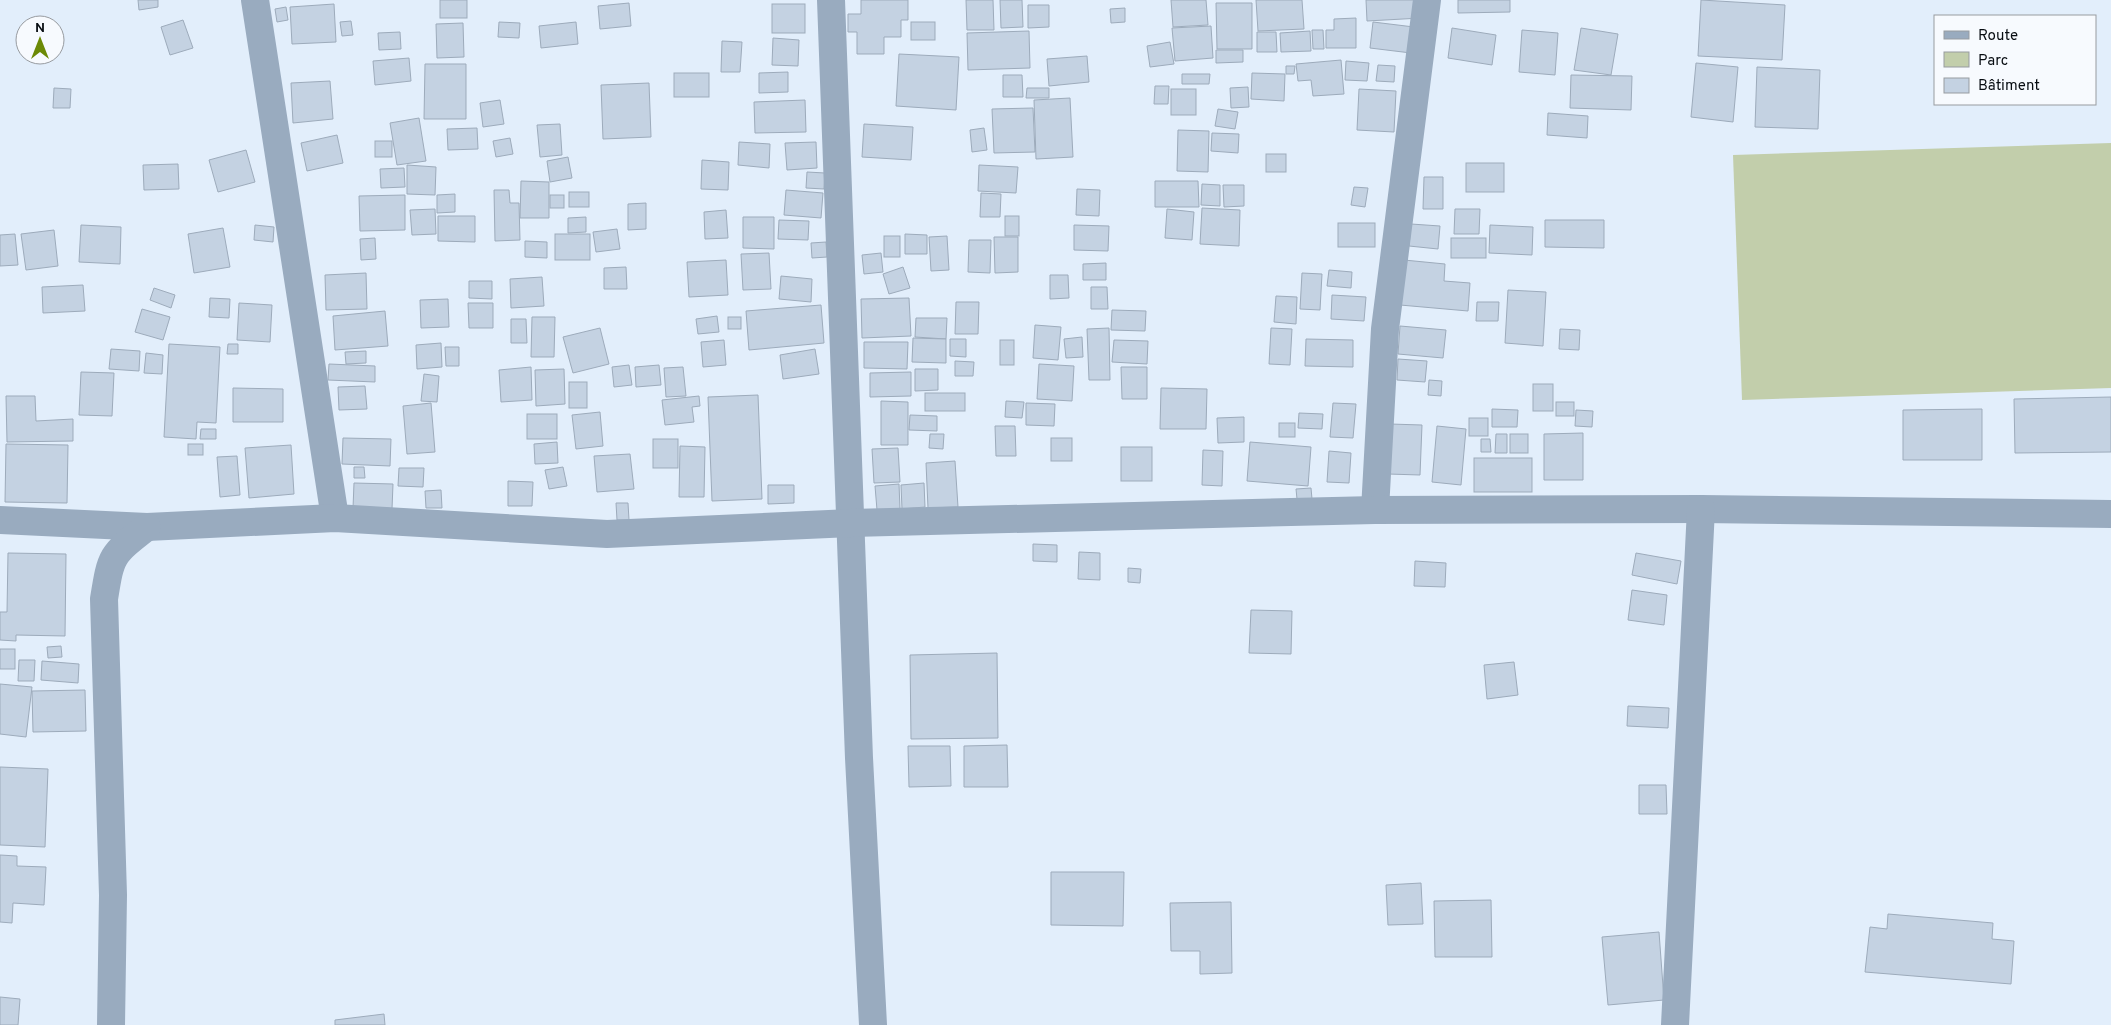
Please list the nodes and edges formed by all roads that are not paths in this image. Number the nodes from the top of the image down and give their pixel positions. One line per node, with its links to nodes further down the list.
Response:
1 (255, 0): 7 (street)
2 (832, 0): 9 (street)
3 (1427, 0): 4 (street)
4 (1375, 510): 5 (street); 9 (street)
5 (1701, 510): 6 (street); 13 (street)
6 (2111, 514)
7 (335, 518): 9 (street); 10 (street)
8 (0, 520): 10 (street)
9 (851, 523): 12 (street)
10 (146, 527): 11 (street)
11 (111, 1025)
12 (873, 1025)
13 (1675, 1025)

